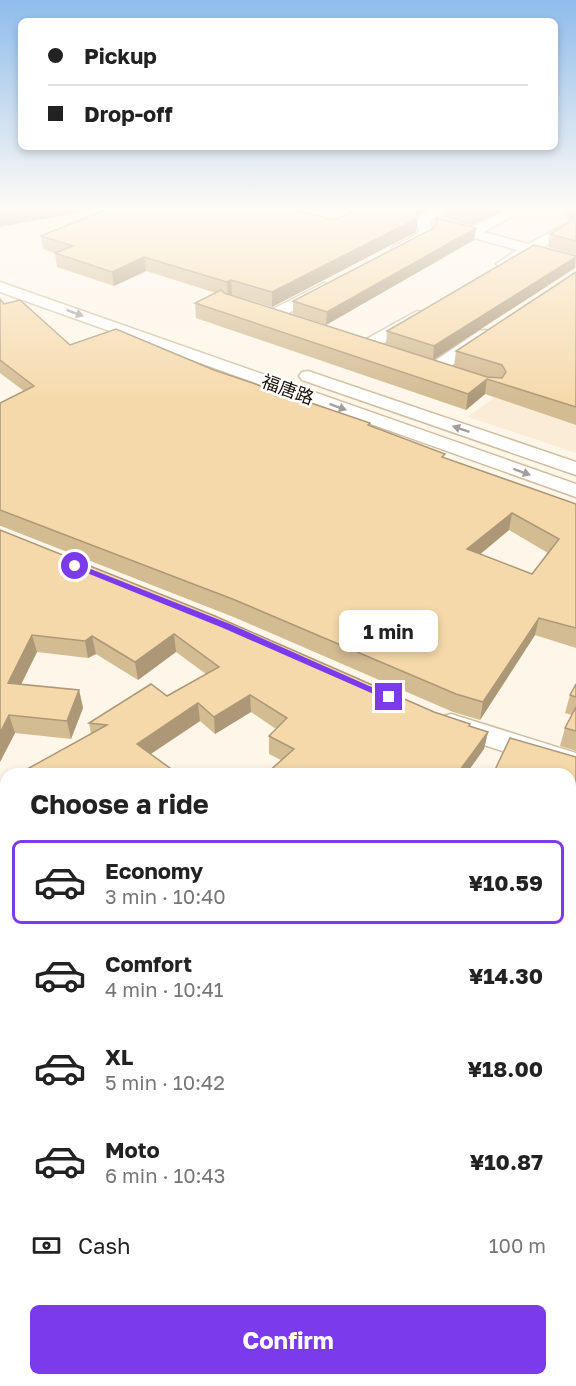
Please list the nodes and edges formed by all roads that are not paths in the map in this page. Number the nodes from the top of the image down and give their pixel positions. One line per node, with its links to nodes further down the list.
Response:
1 (5, 272): 5 (street)
2 (335, 283): 7 (street)
3 (0, 287): 16 (street, 福唐路, one-way to 16)
4 (435, 305): 9 (street)
5 (168, 328)
6 (496, 328): 12 (street)
7 (315, 329)
8 (346, 339): 9 (street)
9 (368, 346): 10 (street)
10 (387, 352)
11 (417, 361): 12 (street)
12 (436, 368): 14 (street)
13 (292, 370): 15 (street, 福唐路, one-way to 13)
14 (459, 375)
15 (576, 469)
16 (576, 491)
17 (432, 716): 18 (street)
18 (576, 764)

